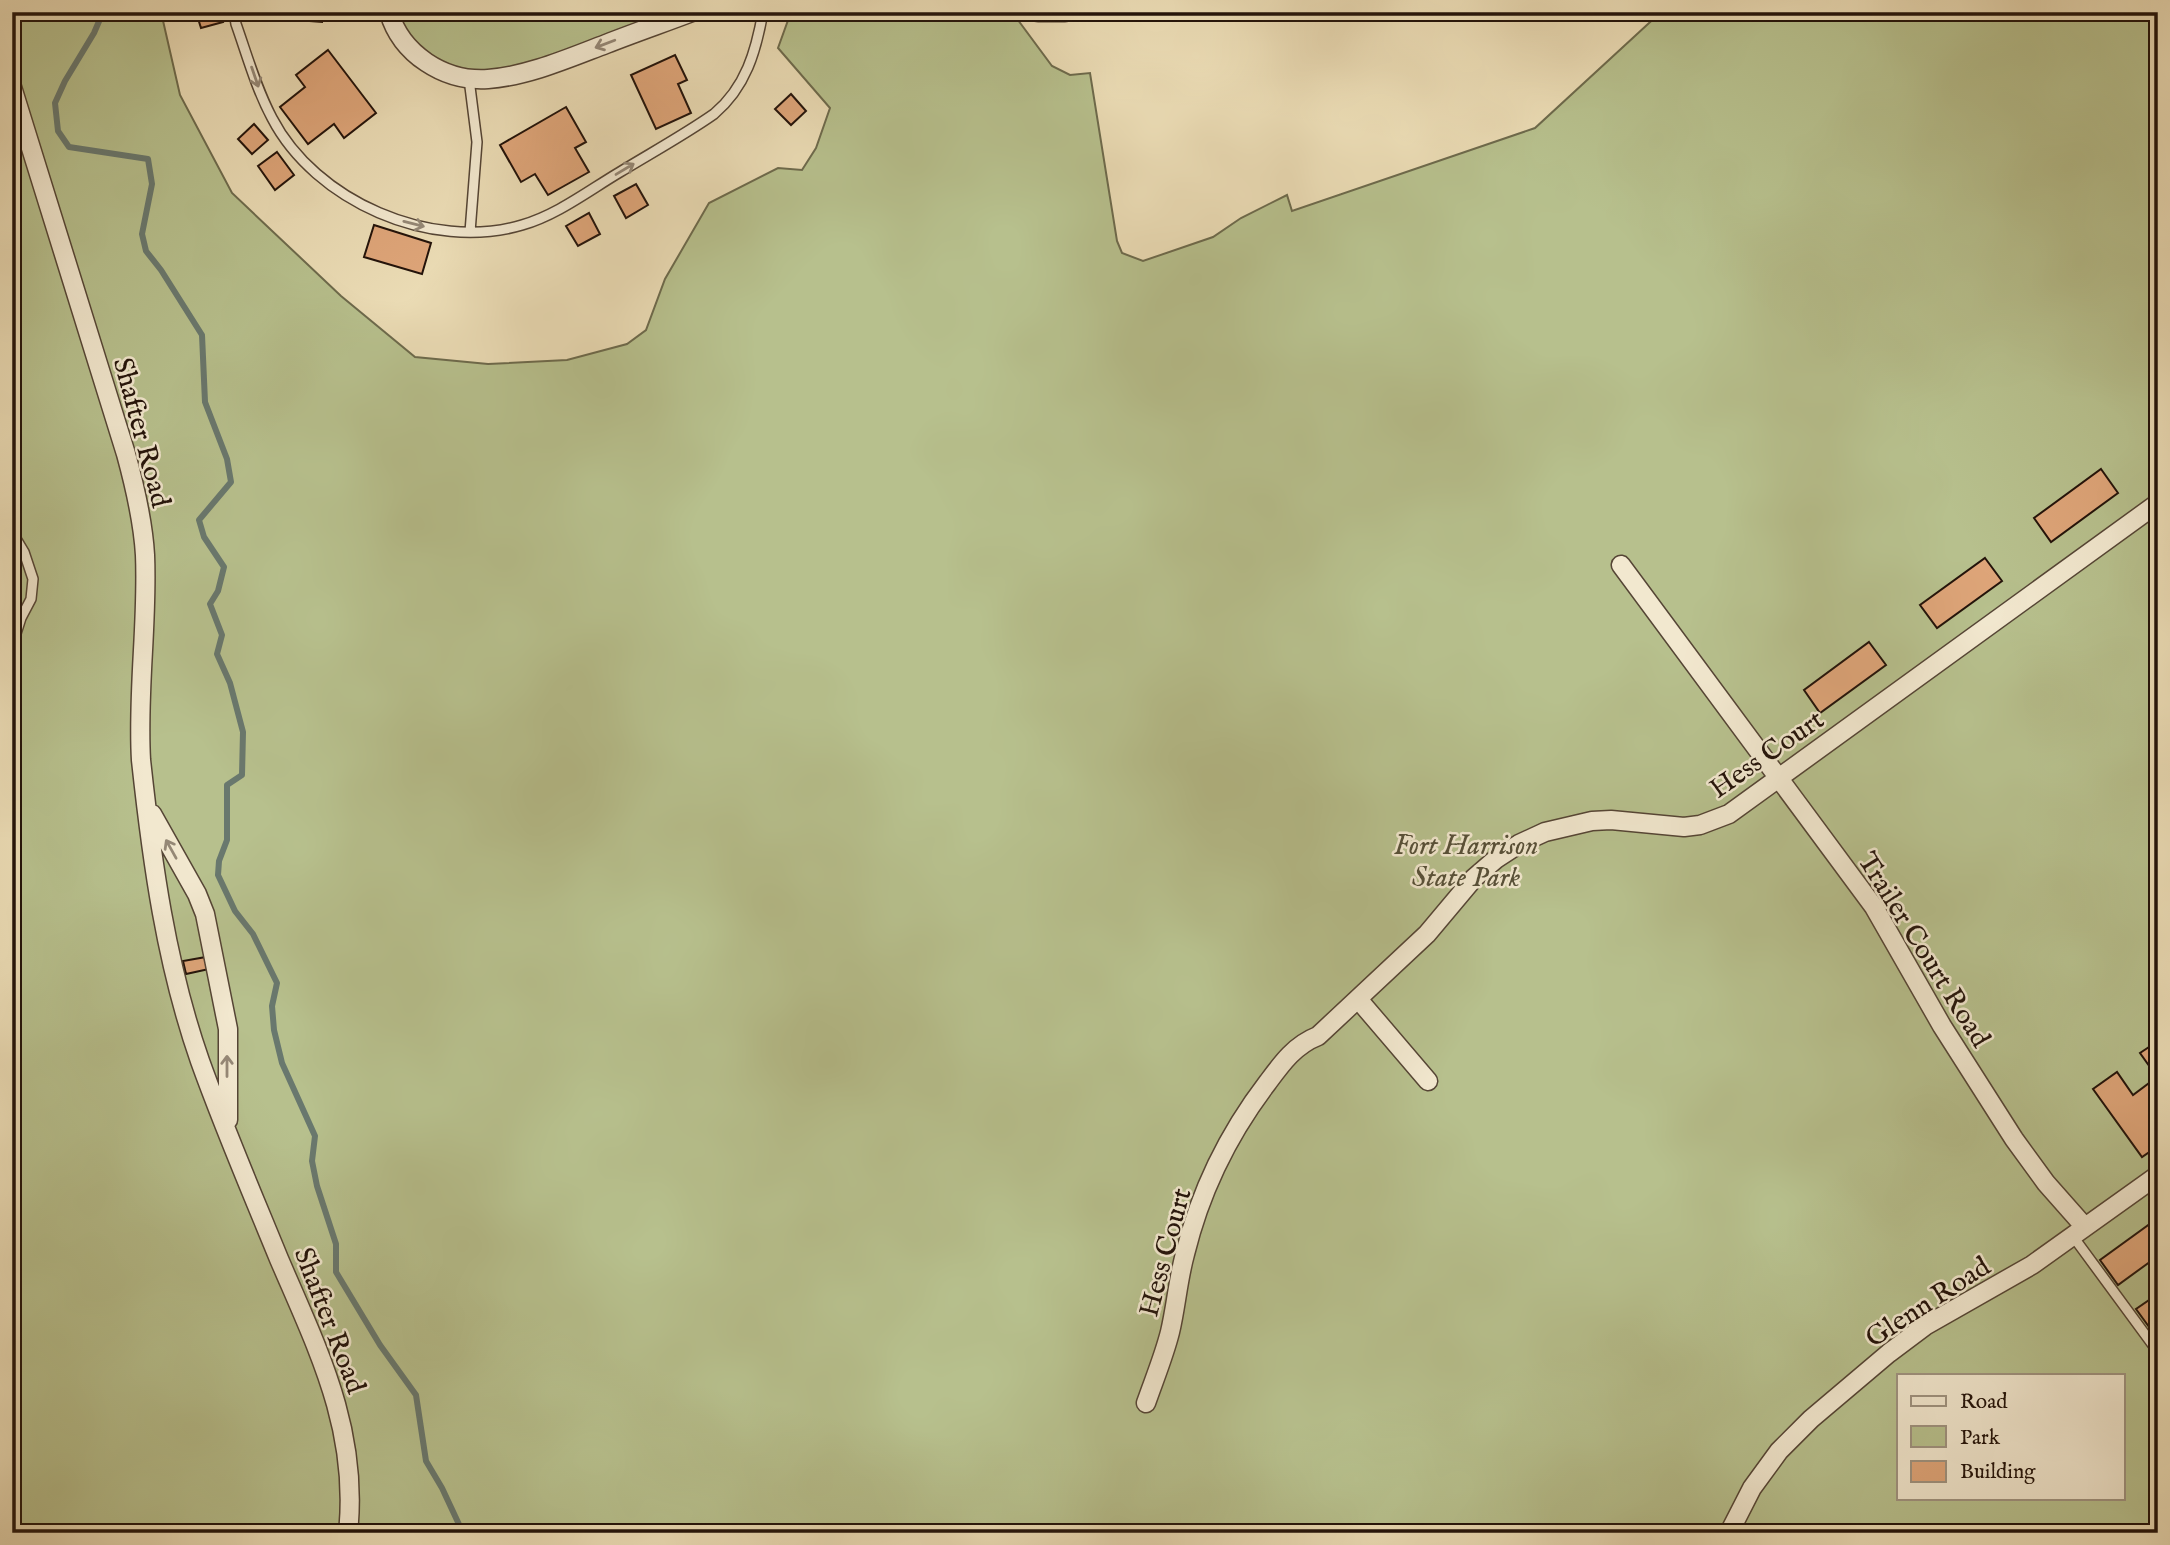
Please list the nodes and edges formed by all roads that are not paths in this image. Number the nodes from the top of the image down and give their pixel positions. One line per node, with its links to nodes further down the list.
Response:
1 (234, 12): 9 (lane, one-way to 9)
2 (389, 12): 7 (street)
3 (692, 12): 7 (street, one-way to 7)
4 (763, 12): 9 (lane, one-way to 4)
5 (1038, 12): 6 (street)
6 (1065, 12)
7 (469, 79): 9 (lane)
8 (12, 87): 15 (street, Shafter Road)
9 (470, 232)
10 (2158, 503): 14 (street, Hess Court)
11 (12, 532): 13 (lane)
12 (1621, 565): 14 (street, Trailer Court Road)
13 (12, 646)
14 (1778, 780): 16 (street, Hess Court); 20 (street, Trailer Court Road)
15 (145, 802): 18 (street, Shafter Road); 18 (street, Shafter Road, one-way to 15)
16 (1358, 999): 17 (street); 22 (street, Hess Court)
17 (1429, 1081)
18 (228, 1134): 23 (street, Shafter Road)
19 (2158, 1175): 20 (street, Glenn Road)
20 (2078, 1230): 21 (lane); 24 (street, Glenn Road)
21 (2158, 1352)
22 (1146, 1403)
23 (348, 1533)
24 (1729, 1533)

